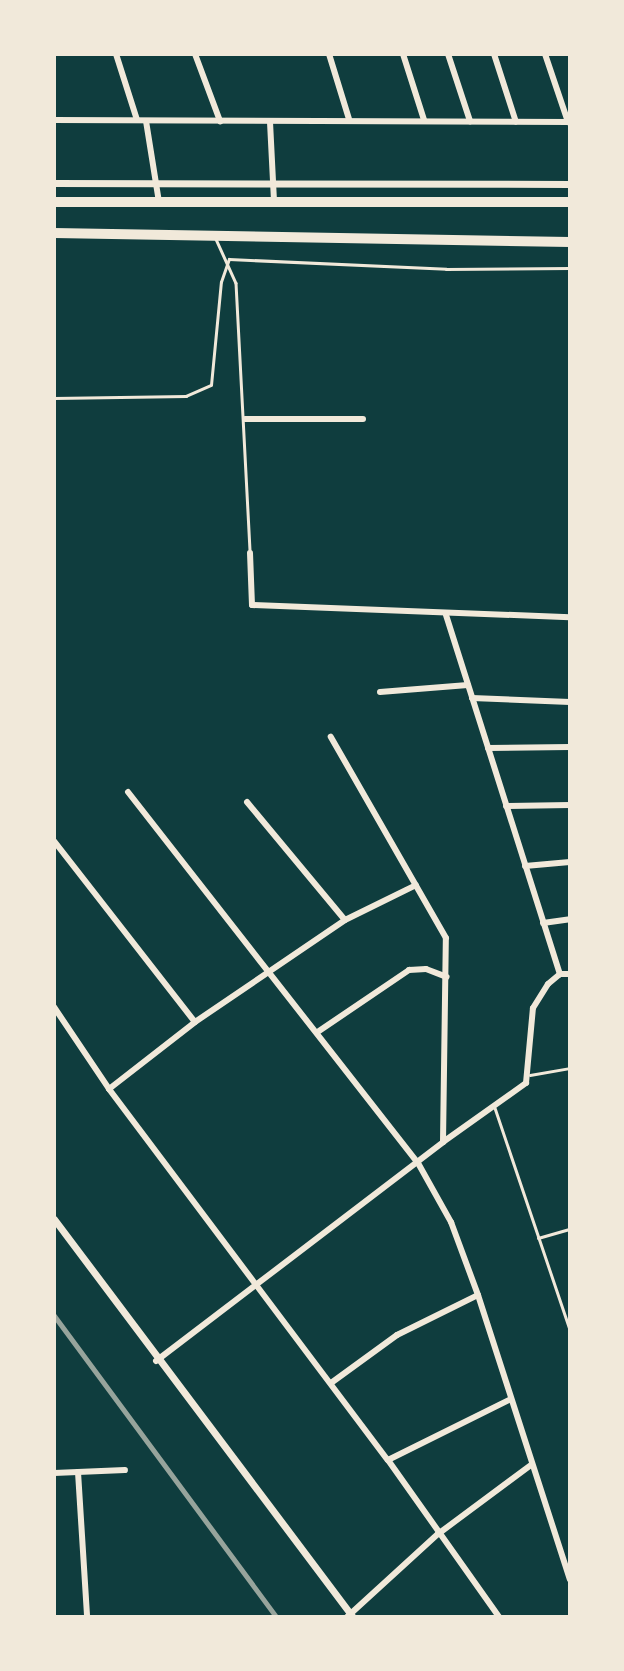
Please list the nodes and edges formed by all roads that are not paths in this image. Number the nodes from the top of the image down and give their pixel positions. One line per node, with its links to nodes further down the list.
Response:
1 (116, 54): 10 (street)
2 (195, 54): 13 (street)
3 (329, 54): 8 (street)
4 (403, 54): 11 (street)
5 (448, 54): 14 (street)
6 (495, 54): 16 (street)
7 (545, 54): 17 (street)
8 (349, 119): 11 (street); 15 (street)
9 (54, 120): 10 (street)
10 (137, 120): 12 (street)
11 (424, 120): 14 (street)
12 (146, 121): 13 (street); 19 (street)
13 (220, 121): 15 (street)
14 (470, 121): 16 (street)
15 (270, 122): 21 (street)
16 (516, 122): 17 (street)
17 (569, 122)
18 (54, 183): 19 (street)
19 (155, 184): 21 (street); 24 (street)
20 (570, 184): 21 (street)
21 (272, 185): 22 (street)
22 (274, 201): 24 (main road); 25 (main road)
23 (54, 202): 24 (main road)
24 (159, 202)
25 (570, 202)
26 (54, 233): 27 (main road)
27 (216, 239): 28 (main road); 29 (lane)
28 (570, 242)
29 (229, 259): 30 (lane); 31 (lane); 32 (lane)
30 (570, 268)
31 (54, 398)
32 (245, 419): 33 (street); 34 (lane)
33 (363, 419)
34 (250, 553): 35 (street)
35 (446, 615): 36 (street); 37 (street)
36 (570, 617)
37 (468, 685): 38 (street); 39 (street)
38 (380, 692)
39 (472, 698): 40 (street); 43 (street)
40 (570, 702)
41 (331, 737): 51 (street)
42 (570, 747): 43 (street)
43 (488, 748): 47 (street)
44 (128, 792): 55 (street)
45 (247, 802): 53 (street)
46 (570, 805): 47 (street)
47 (506, 806): 50 (street)
48 (54, 841): 60 (street)
49 (570, 862): 50 (street)
50 (526, 866): 54 (street)
51 (416, 885): 53 (street); 58 (street)
52 (570, 919): 54 (street)
53 (345, 920): 55 (street)
54 (543, 923): 56 (street)
55 (272, 970): 60 (street); 61 (street)
56 (560, 974): 57 (street); 63 (street)
57 (570, 974)
58 (447, 977): 61 (street); 66 (street)
59 (54, 1007): 64 (street)
60 (195, 1022): 64 (street)
61 (319, 1031): 67 (street)
62 (570, 1068): 63 (lane)
63 (530, 1075): 65 (street)
64 (109, 1089): 73 (street)
65 (494, 1105): 66 (street); 72 (lane)
66 (443, 1142): 67 (street)
67 (418, 1163): 73 (street); 74 (street)
68 (570, 1193): 69 (lane)
69 (570, 1214)
70 (54, 1219): 76 (street)
71 (570, 1228): 72 (lane)
72 (538, 1238): 75 (lane)
73 (257, 1285): 76 (street); 77 (street)
74 (478, 1295): 77 (street); 78 (street)
75 (570, 1329)
76 (156, 1361): 86 (street)
77 (331, 1383): 79 (street)
78 (511, 1399): 79 (street); 80 (street)
79 (388, 1460): 84 (street)
80 (531, 1465): 84 (street); 85 (street)
81 (125, 1470): 82 (street)
82 (78, 1472): 83 (street); 87 (street)
83 (54, 1473)
84 (438, 1534): 86 (street); 88 (street)
85 (570, 1579)
86 (350, 1616)
87 (87, 1617)
88 (499, 1617)

